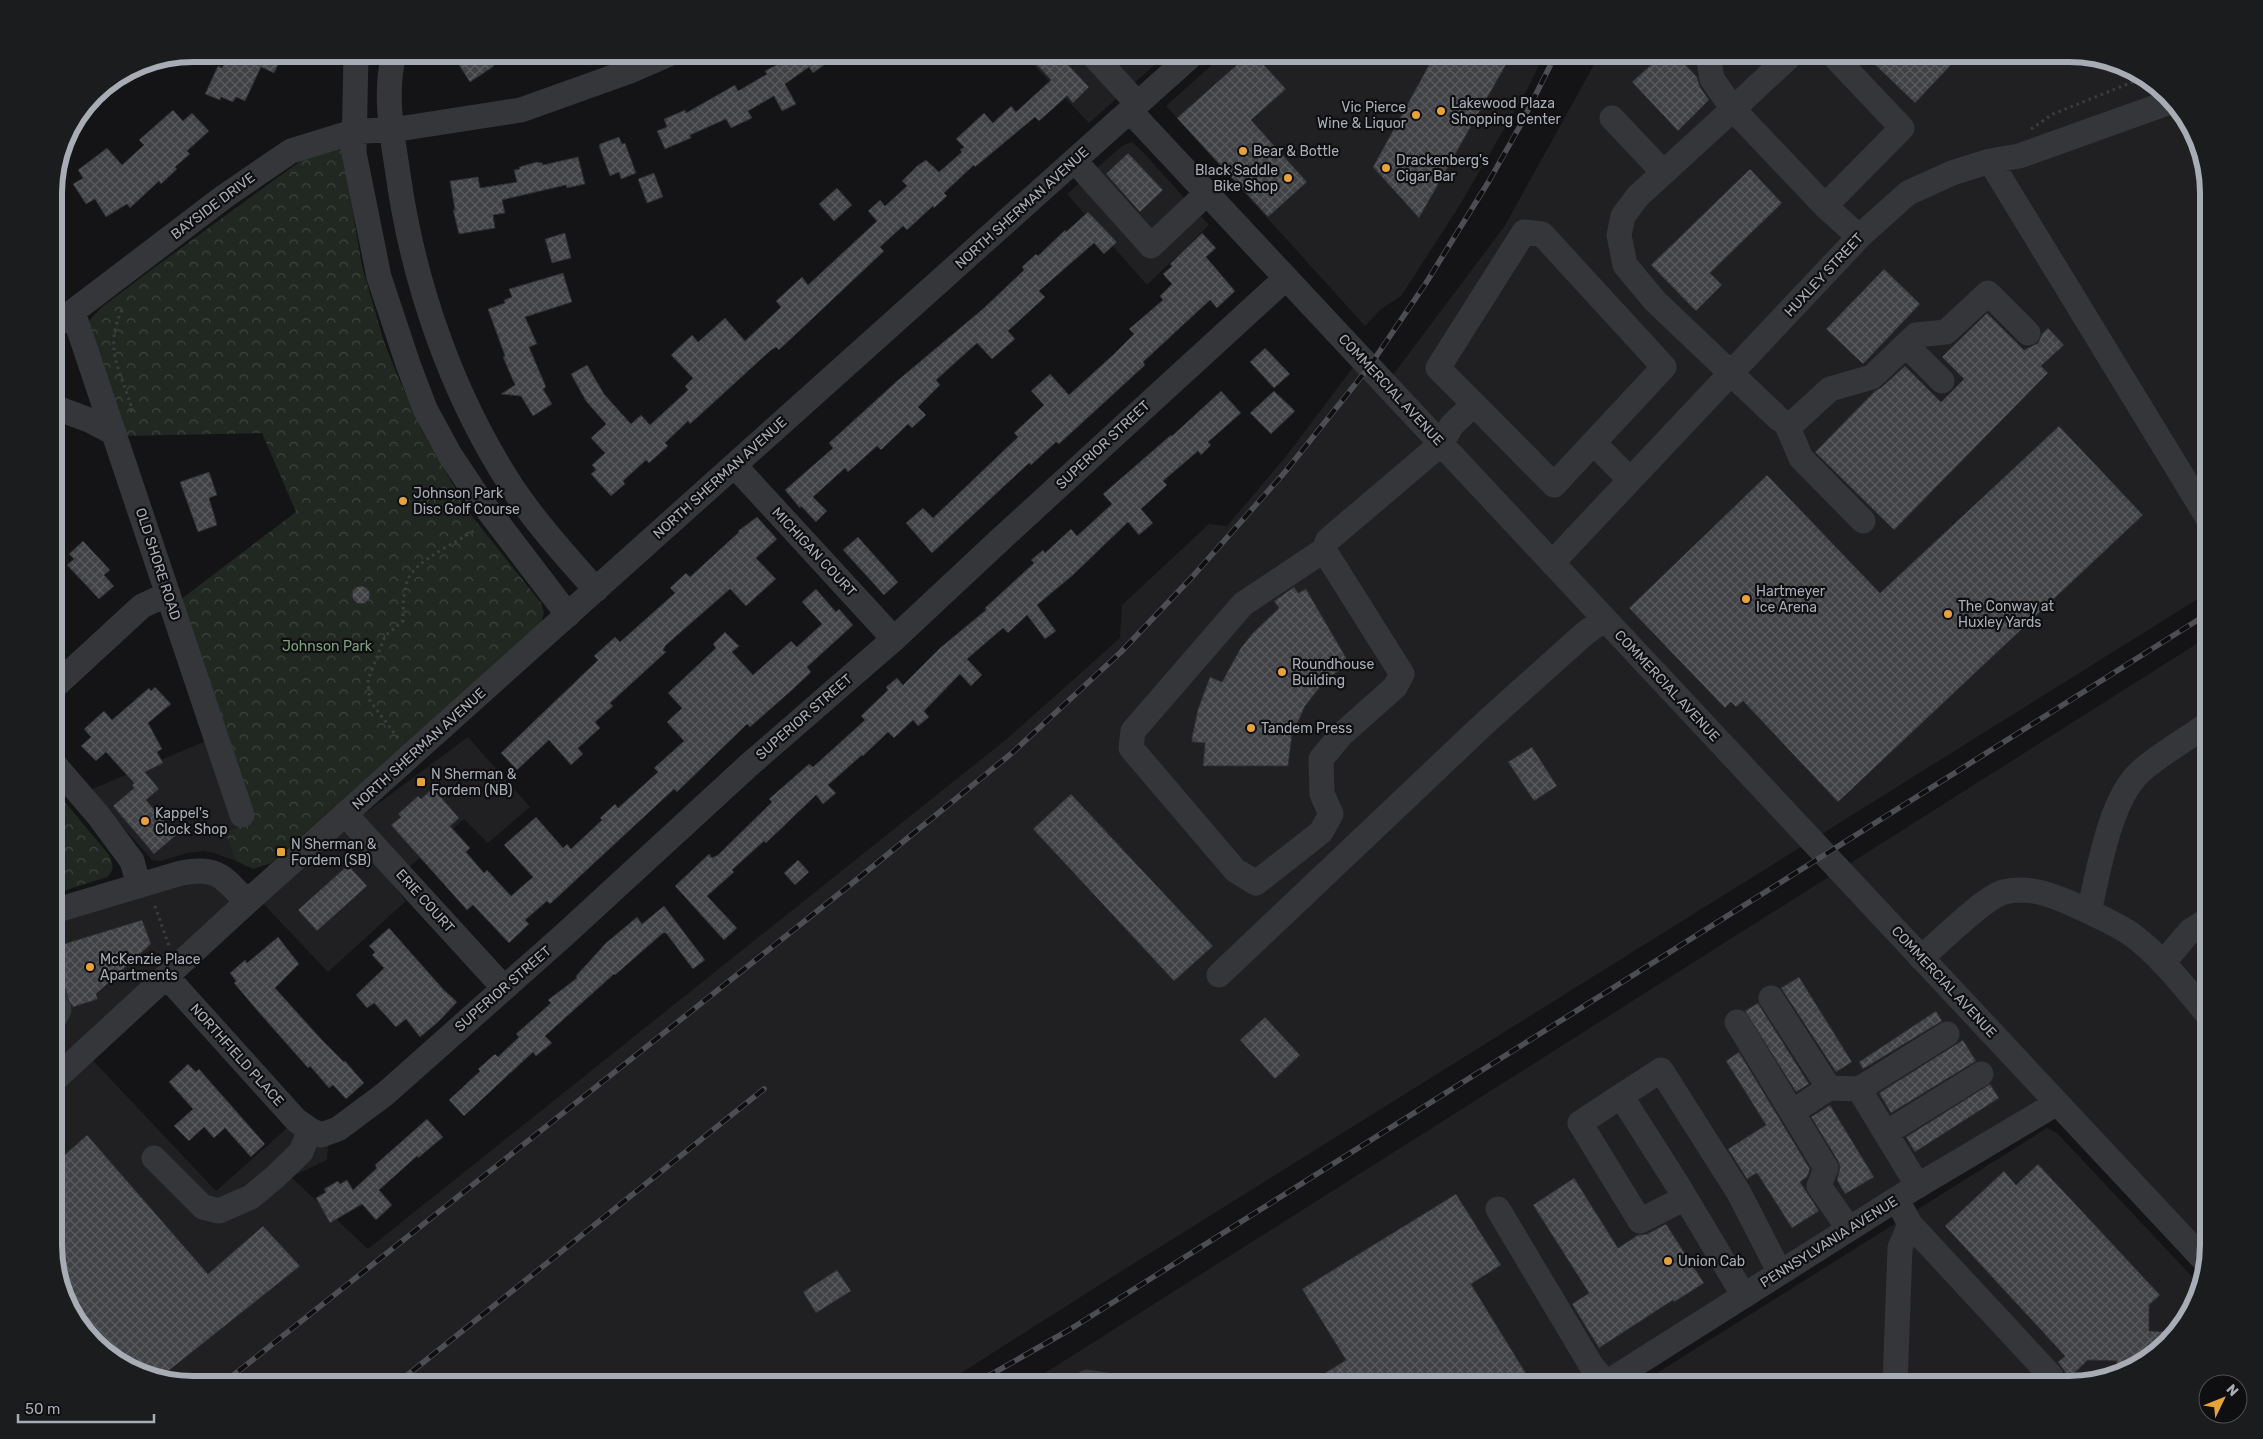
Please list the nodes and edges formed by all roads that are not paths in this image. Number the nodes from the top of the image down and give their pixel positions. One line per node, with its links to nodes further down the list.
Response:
1 (356, 63): 14 (street)
2 (392, 63): 13 (street)
3 (648, 63): 13 (street, BAYSIDE DRIVE)
4 (1099, 63): 10 (street, COMMERCIAL AVENUE)
5 (1183, 63): 10 (street, NORTH SHERMAN AVENUE)
6 (1714, 63): 11 (street)
7 (1783, 63): 11 (street)
8 (1841, 63): 19 (street)
9 (2165, 104): 16 (street, HUXLEY STREET)
10 (1134, 108): 15 (street, NORTH SHERMAN AVENUE); 18 (street, COMMERCIAL AVENUE)
11 (1734, 109): 17 (street); 19 (street)
12 (1612, 118): 17 (street)
13 (390, 128): 14 (street, BAYSIDE DRIVE); 37 (street)
14 (353, 132): 22 (street, BAYSIDE DRIVE); 39 (street)
15 (1075, 161): 18 (street); 33 (street, NORTH SHERMAN AVENUE)
16 (1990, 161): 20 (street, HUXLEY STREET); 35 (street)
17 (1663, 172): 25 (street)
18 (1207, 193): 21 (street, COMMERCIAL AVENUE)
19 (1825, 206): 20 (street)
20 (1859, 237): 25 (street, HUXLEY STREET)
21 (1286, 278): 32 (street, COMMERCIAL AVENUE); 45 (street, SUPERIOR STREET)
22 (64, 319): 30 (street, OLD SHORE ROAD)
23 (2028, 334): 24 (street)
24 (1906, 345): 26 (street); 29 (street)
25 (1732, 372): 29 (street); 34 (street, HUXLEY STREET)
26 (1942, 381)
27 (1474, 404): 31 (street); 31 (street); 32 (street)
28 (63, 410): 30 (street)
29 (1786, 423): 36 (street)
30 (114, 433): 42 (street, OLD SHORE ROAD)
31 (1594, 443): 34 (street)
32 (1441, 444): 38 (street); 40 (street, COMMERCIAL AVENUE)
33 (735, 466): 41 (street, NORTH SHERMAN AVENUE); 45 (street, MICHIGAN COURT)
34 (1630, 480): 40 (street, HUXLEY STREET)
35 (2200, 505)
36 (1863, 521)
37 (552, 538): 39 (street); 41 (street)
38 (1324, 550): 38 (street)
39 (527, 561): 43 (street)
40 (1552, 564): 44 (street, COMMERCIAL AVENUE)
41 (596, 590): 43 (street, NORTH SHERMAN AVENUE)
42 (168, 594): 46 (street); 50 (street, OLD SHORE ROAD)
43 (568, 615): 49 (street, NORTH SHERMAN AVENUE)
44 (1604, 619): 56 (street, COMMERCIAL AVENUE); 58 (street)
45 (894, 639): 60 (street, SUPERIOR STREET)
46 (63, 679)
47 (2200, 730): 54 (street)
48 (63, 774): 51 (street)
49 (346, 814): 52 (street, NORTH SHERMAN AVENUE); 60 (street, ERIE COURT)
50 (242, 816)
51 (139, 886): 52 (street); 53 (street)
52 (247, 902): 59 (street, NORTH SHERMAN AVENUE)
53 (63, 908)
54 (2089, 911): 56 (street); 57 (street)
55 (2200, 924): 57 (street)
56 (1921, 958): 70 (street, COMMERCIAL AVENUE)
57 (2163, 962): 62 (street)
58 (1219, 976)
59 (167, 977): 65 (street, NORTH SHERMAN AVENUE); 72 (street, NORTHFIELD PLACE)
60 (504, 988): 72 (street, SUPERIOR STREET)
61 (1771, 998): 67 (street)
62 (2200, 1005)
63 (1737, 1022): 71 (street)
64 (1947, 1034): 68 (street)
65 (63, 1072)
66 (1981, 1074): 73 (street)
67 (1830, 1088): 68 (street); 71 (street)
68 (1859, 1089): 73 (street)
69 (1621, 1096): 76 (street); 76 (street); 82 (street)
70 (2057, 1102): 75 (street, PENNSYLVANIA AVENUE); 81 (street, COMMERCIAL AVENUE)
71 (1792, 1112): 80 (street)
72 (310, 1130): 74 (street)
73 (1886, 1133): 75 (street)
74 (154, 1158)
75 (1918, 1186): 77 (street, PENNSYLVANIA AVENUE)
76 (1685, 1198): 83 (street)
77 (1897, 1199): 79 (street); 80 (street, PENNSYLVANIA AVENUE)
78 (1498, 1209): 84 (street)
79 (1910, 1224): 86 (street); 87 (street)
80 (1849, 1229): 82 (street, PENNSYLVANIA AVENUE)
81 (2200, 1255)
82 (1780, 1273): 83 (street, PENNSYLVANIA AVENUE)
83 (1744, 1296): 85 (street, PENNSYLVANIA AVENUE)
84 (1599, 1376)
85 (1618, 1376)
86 (1895, 1376)
87 (2050, 1376)

